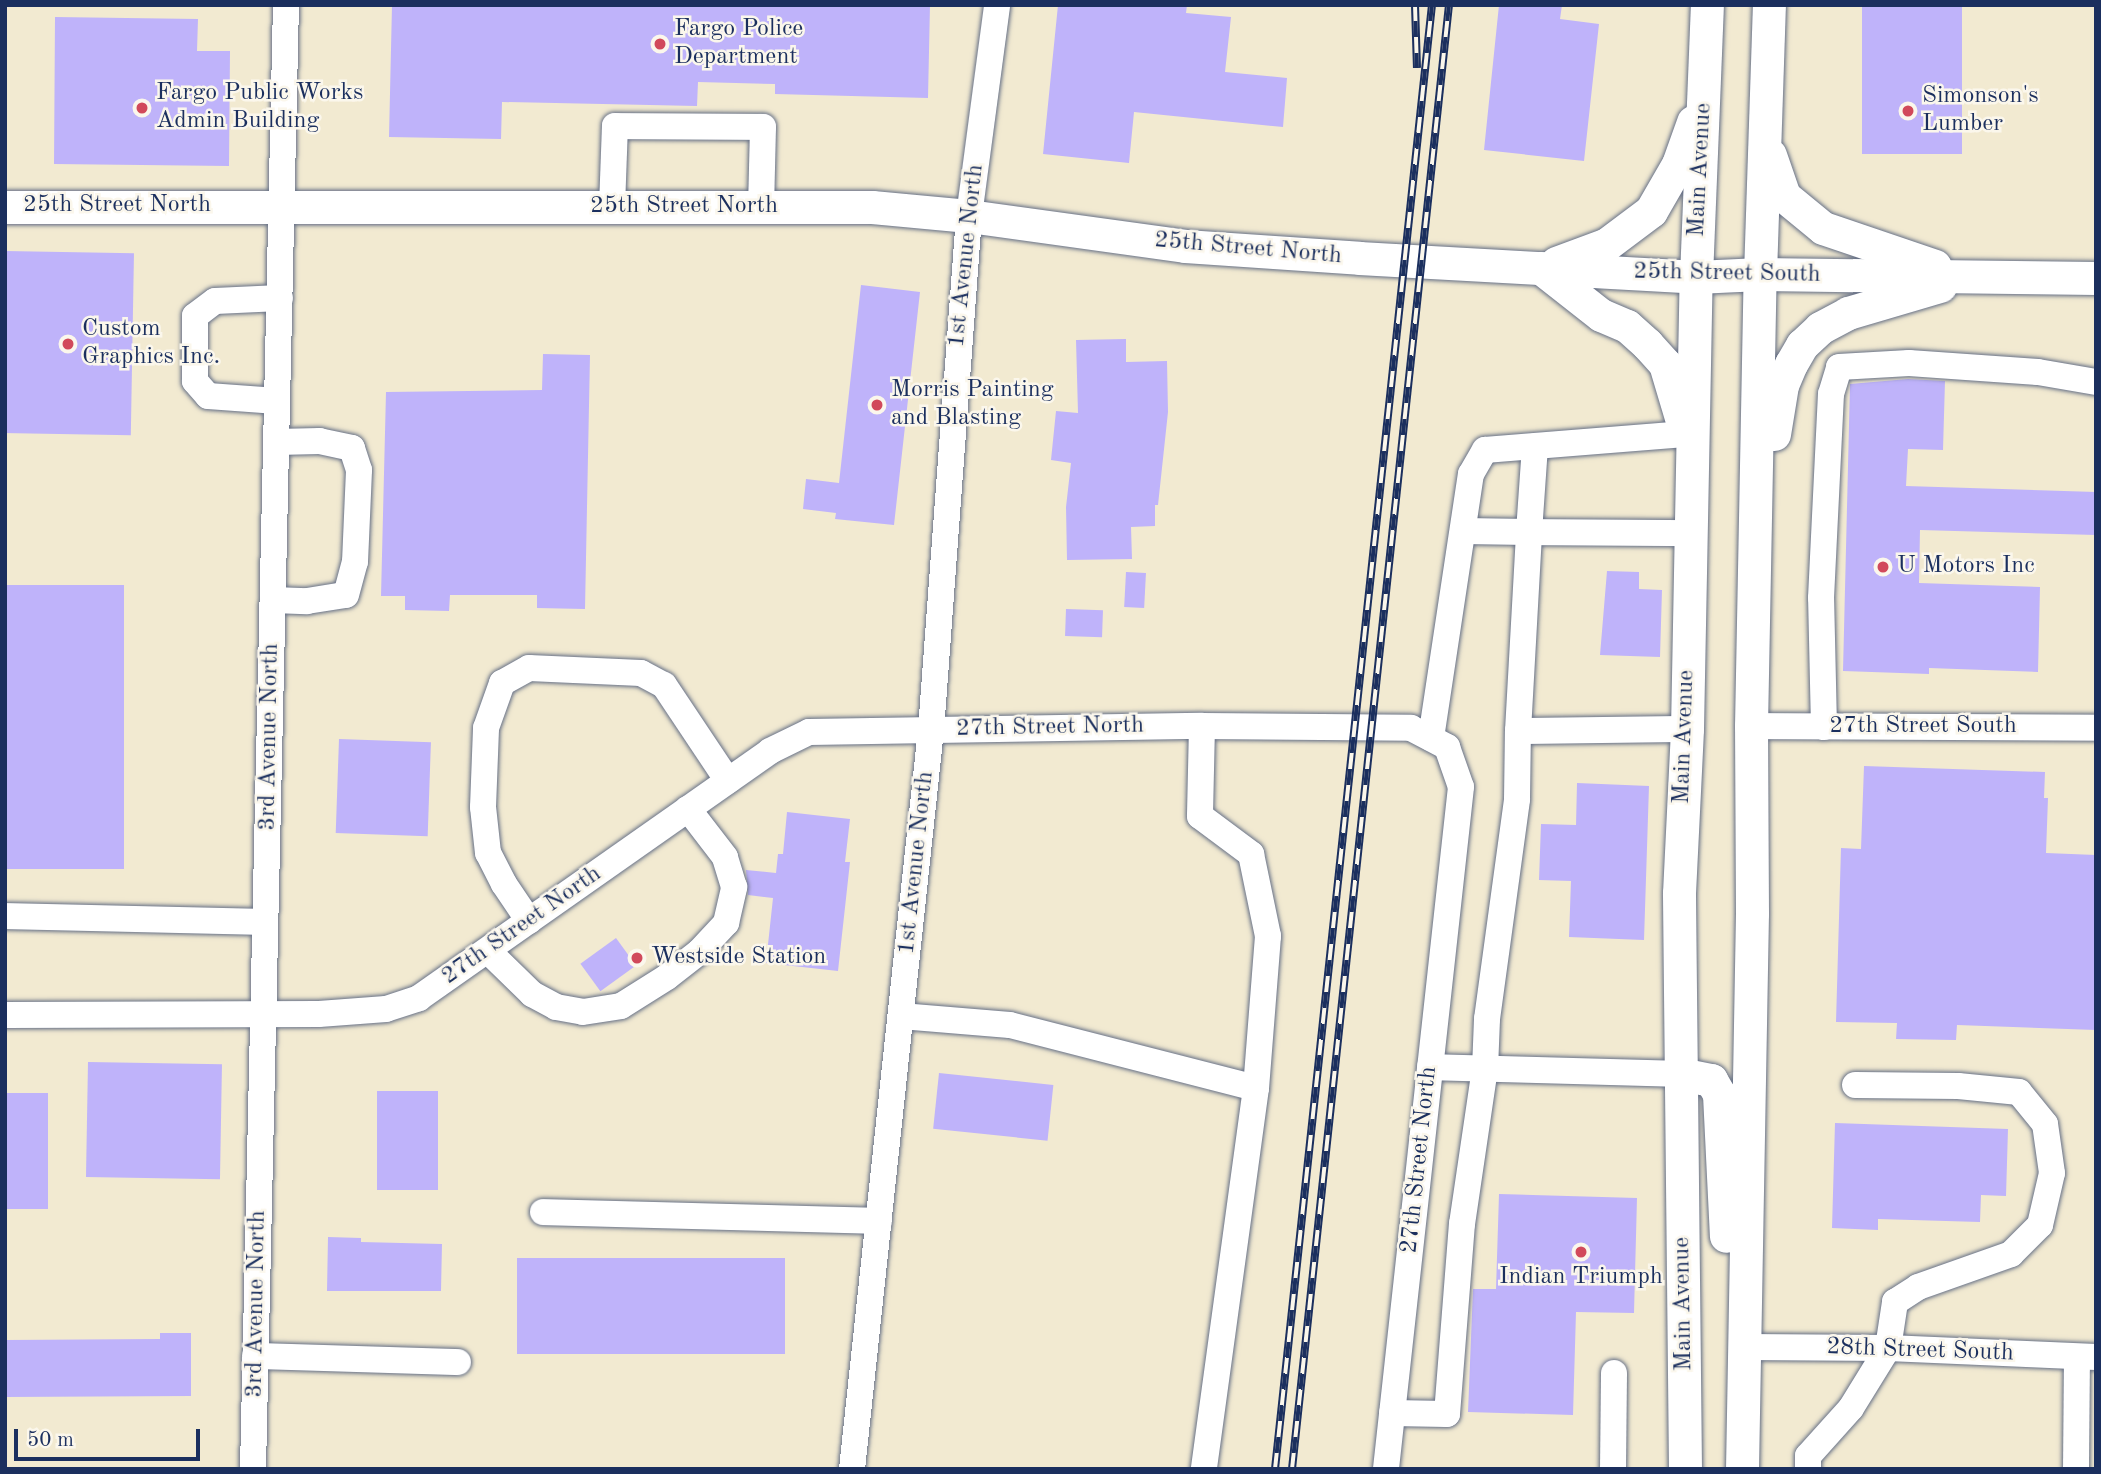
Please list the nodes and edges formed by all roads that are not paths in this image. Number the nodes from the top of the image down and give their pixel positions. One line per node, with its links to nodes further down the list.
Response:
1 (286, 5): 7 (street, 3rd Avenue North)
2 (997, 5): 11 (street, 1st Avenue North)
3 (1707, 5): 5 (main road, Main Avenue)
4 (1769, 5): 6 (main road)
5 (1704, 94): 13 (main road); 15 (main road, Main Avenue)
6 (1765, 138): 14 (main road); 16 (main road)
7 (282, 206): 8 (main road, 25th Street North); 10 (main road, 25th Street North); 18 (street, 3rd Avenue North)
8 (612, 206): 9 (main road, 25th Street North); 9 (street)
9 (761, 206): 11 (main road, 25th Street North)
10 (5, 207)
11 (969, 216): 12 (main road, 25th Street North); 35 (street, 1st Avenue North)
12 (1359, 258): 13 (main road, 25th Street South)
13 (1541, 268): 15 (main road, 25th Street South); 21 (main road)
14 (1760, 274): 15 (main road, 25th Street South); 16 (main road, 25th Street South); 28 (main road)
15 (1696, 276): 24 (main road, Main Avenue)
16 (1971, 277): 17 (main road, 25th Street South); 28 (main road)
17 (2096, 278)
18 (280, 298): 20 (street, 3rd Avenue North); 20 (street)
19 (2096, 382): 32 (street)
20 (277, 401): 22 (street, 3rd Avenue North)
21 (1684, 434): 23 (street); 24 (main road)
22 (276, 442): 29 (street, 3rd Avenue North); 29 (street)
23 (1535, 446): 25 (street); 26 (street)
24 (1692, 476): 27 (main road, Main Avenue)
25 (1463, 531): 26 (street); 37 (street)
26 (1529, 531): 27 (street); 36 (street)
27 (1691, 533): 34 (main road, Main Avenue)
28 (1754, 571): 31 (main road)
29 (273, 600): 42 (street, 3rd Avenue North)
30 (1202, 726): 35 (street, 27th Street North); 37 (street, 27th Street North); 51 (street)
31 (1751, 726): 32 (street, 27th Street South); 54 (main road)
32 (1824, 727): 33 (street, 27th Street South)
33 (2096, 728)
34 (1686, 729): 36 (street); 49 (main road, Main Avenue)
35 (931, 730): 38 (street, 27th Street North); 46 (street, 1st Avenue North)
36 (1518, 731): 48 (street)
37 (1431, 738): 47 (street, 27th Street North)
38 (728, 781): 39 (street, 27th Street North); 41 (street)
39 (688, 809): 41 (street, 27th Street North); 43 (street)
40 (5, 916): 42 (street)
41 (530, 921): 43 (street, 27th Street North)
42 (265, 922): 44 (street, 3rd Avenue North)
43 (488, 951): 44 (street, 27th Street North)
44 (263, 1014): 45 (street, 27th Street North); 56 (street, 3rd Avenue North)
45 (5, 1015)
46 (901, 1016): 51 (street); 53 (street, 1st Avenue North)
47 (1430, 1067): 48 (street); 61 (street, 27th Street North)
48 (1485, 1069): 49 (street); 61 (street)
49 (1680, 1074): 60 (main road); 67 (main road, Main Avenue)
50 (1855, 1085): 55 (street)
51 (1256, 1088): 64 (street)
52 (543, 1212): 53 (street)
53 (879, 1220): 63 (street, 1st Avenue North)
54 (1745, 1348): 55 (street, 28th Street South); 60 (main road)
55 (1888, 1348): 57 (street, 28th Street South); 69 (street)
56 (255, 1356): 58 (street); 62 (street, 3rd Avenue North)
57 (2087, 1357): 70 (street)
58 (458, 1362)
59 (1614, 1373): 66 (street)
60 (1744, 1402): 68 (main road)
61 (1392, 1413): 65 (street, 27th Street North)
62 (253, 1469)
63 (852, 1469)
64 (1204, 1469)
65 (1386, 1469)
66 (1613, 1469)
67 (1685, 1469)
68 (1742, 1469)
69 (1808, 1469)
70 (2076, 1469)

